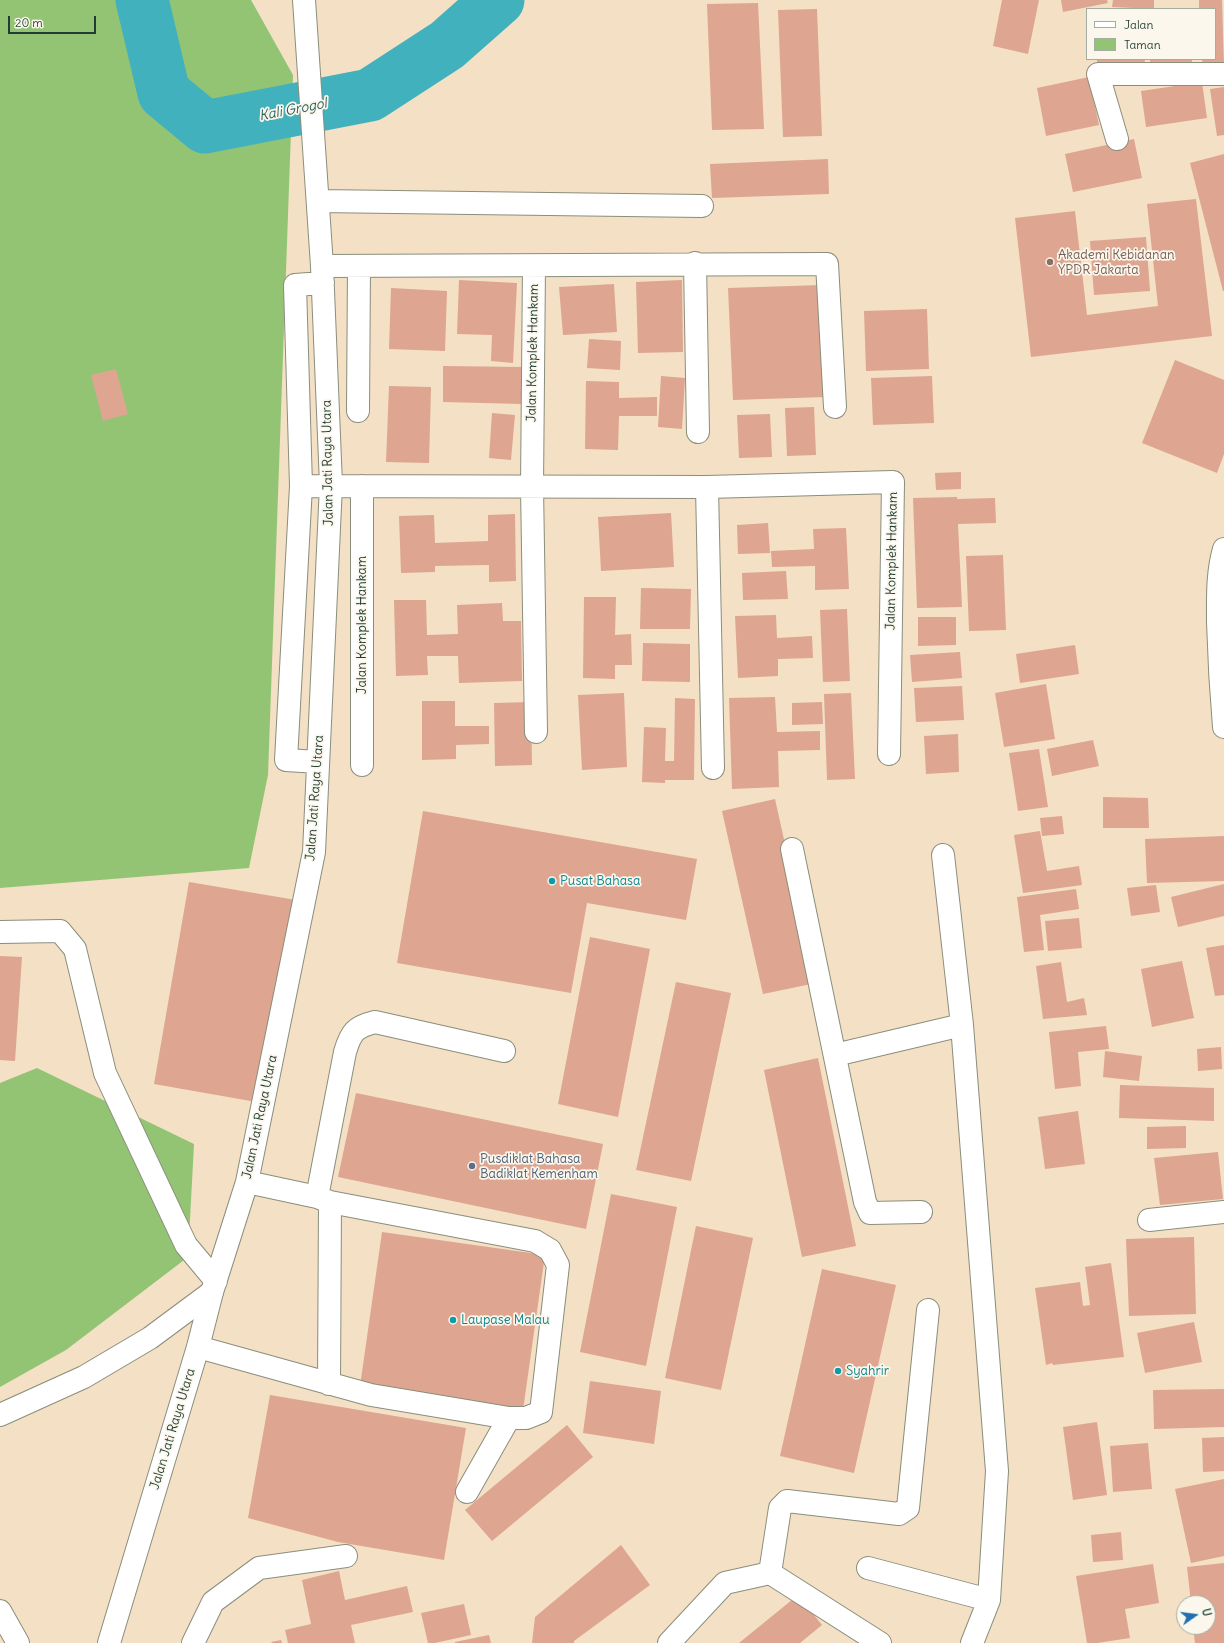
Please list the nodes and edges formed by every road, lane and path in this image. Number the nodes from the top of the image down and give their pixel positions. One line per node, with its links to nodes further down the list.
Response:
1 (304, 0): 4 (street, Jalan Jati Raya Utara)
2 (1224, 74): 3 (street)
3 (1117, 139)
4 (318, 201): 5 (street); 9 (street, Jalan Jati Raya Utara)
5 (702, 206)
6 (695, 264): 8 (street, Jalan Komplek Hankam); 10 (street, Jalan Komplek Hankam); 12 (street)
7 (359, 266): 8 (street, Jalan Komplek Hankam); 9 (street, Jalan Komplek Hankam); 11 (street)
8 (534, 266): 16 (street, Jalan Komplek Hankam)
9 (323, 274): 13 (street, Jalan Jati Raya Utara); 14 (street, Jalan Komplek Hankam)
10 (835, 407)
11 (358, 411)
12 (698, 432)
13 (331, 485): 14 (street, Jalan Komplek Hankam); 15 (street, Jalan Komplek Hankam); 20 (street, Jalan Jati Raya Utara)
14 (301, 486): 19 (street)
15 (362, 486): 16 (street, Jalan Komplek Hankam); 25 (street, Jalan Komplek Hankam)
16 (532, 487): 17 (street, Jalan Komplek Hankam); 22 (street, Jalan Komplek Hankam)
17 (707, 487): 23 (street, Jalan Komplek Hankam); 26 (street)
18 (1224, 549): 21 (street)
19 (295, 608): 20 (street); 24 (street)
20 (325, 609): 24 (street, Jalan Jati Raya Utara)
21 (1224, 727)
22 (536, 732)
23 (889, 754)
24 (318, 762): 33 (street, Jalan Jati Raya Utara)
25 (362, 765)
26 (713, 768)
27 (792, 849): 32 (street)
28 (943, 855): 30 (street)
29 (0, 932): 38 (street)
30 (962, 1025): 32 (street); 48 (street)
31 (504, 1051): 34 (street)
32 (835, 1055): 35 (street)
33 (247, 1182): 34 (street); 38 (street, Jalan Jati Raya Utara)
34 (323, 1199): 41 (street); 43 (street)
35 (920, 1212)
36 (1224, 1212): 37 (street)
37 (1149, 1220)
38 (214, 1287): 40 (street, Jalan Jati Raya Utara); 42 (street)
39 (928, 1310): 47 (street)
40 (198, 1347): 41 (street); 51 (street, Jalan Jati Raya Utara)
41 (329, 1384): 43 (street)
42 (0, 1414)
43 (509, 1418): 44 (street)
44 (467, 1492)
45 (346, 1556): 52 (street)
46 (868, 1568): 48 (street)
47 (770, 1573): 53 (street); 54 (street)
48 (989, 1600): 55 (street)
49 (0, 1611): 50 (street)
50 (18, 1643)
51 (109, 1643)
52 (193, 1643)
53 (668, 1643)
54 (880, 1643)
55 (972, 1643)

